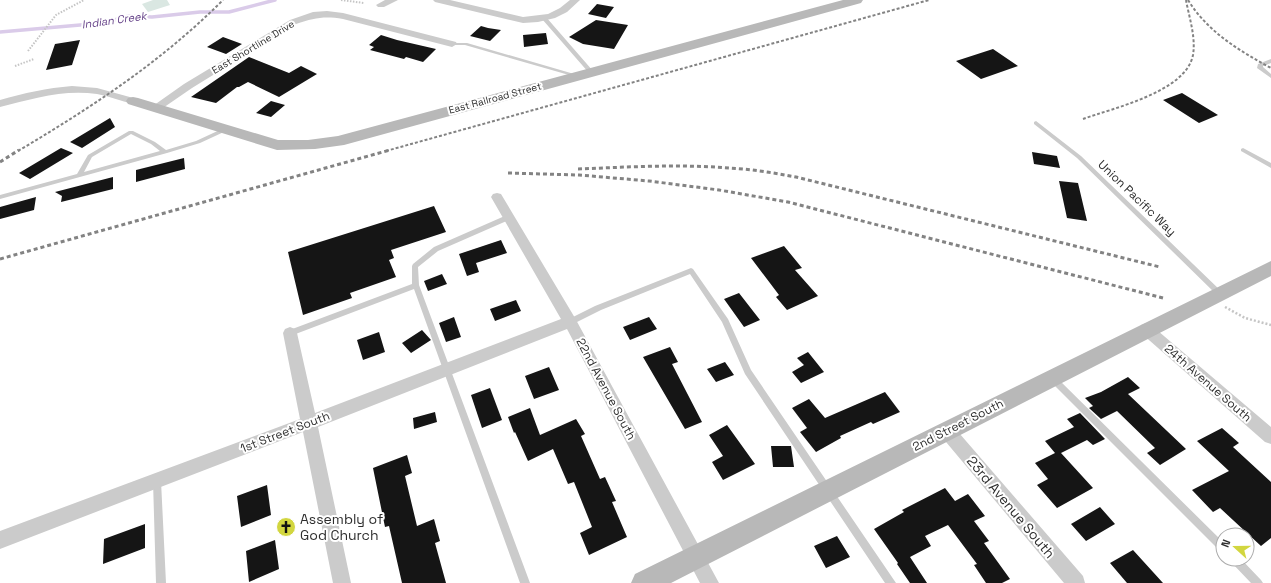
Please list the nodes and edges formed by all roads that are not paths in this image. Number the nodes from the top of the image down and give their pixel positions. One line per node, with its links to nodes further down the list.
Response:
1 (392, 0): 6 (street)
2 (438, 0): 7 (street)
3 (575, 0): 7 (street)
4 (858, 0): 5 (street, East Railroad Street)
5 (837, 2): 10 (street, East Railroad Street)
6 (381, 5)
7 (544, 18): 10 (lane)
8 (452, 44): 10 (lane); 14 (street, East Shortline Drive)
9 (1271, 61): 11 (lane)
10 (584, 74): 16 (street, East Railroad Street)
11 (1271, 76)
12 (133, 101): 13 (street); 14 (street, East Railroad Street)
13 (0, 104)
14 (156, 108): 16 (street, East Railroad Street)
15 (1036, 123): 26 (lane, Union Pacific Way)
16 (224, 130): 18 (lane)
17 (1243, 150): 19 (lane)
18 (165, 152): 20 (lane); 20 (lane)
19 (1271, 166)
20 (79, 176): 21 (lane)
21 (0, 197)
22 (497, 197): 23 (street, 22nd Avenue South)
23 (509, 217): 25 (lane); 27 (street, 22nd Avenue South)
24 (1271, 268): 26 (street, 2nd Street South)
25 (416, 285): 29 (lane); 30 (lane)
26 (1215, 295): 28 (street, 2nd Street South)
27 (570, 322): 30 (street, 1st Street South); 36 (lane); 39 (street, 22nd Avenue South)
28 (1146, 329): 31 (street, 2nd Street South); 34 (street, 24th Avenue South)
29 (290, 333): 32 (street)
30 (446, 370): 32 (street, 1st Street South); 43 (lane)
31 (1052, 378): 33 (street, 2nd Street South); 38 (lane)
32 (308, 422): 35 (street, 1st Street South); 42 (street)
33 (947, 431): 36 (street, 2nd Street South); 47 (street, 23rd Avenue South)
34 (1271, 437)
35 (157, 481): 37 (street, 1st Street South); 41 (lane)
36 (828, 490): 39 (street, 2nd Street South); 46 (lane)
37 (0, 540)
38 (1215, 540)
39 (696, 557): 44 (street, 2nd Street South); 45 (street, 22nd Avenue South)
40 (1242, 567): 48 (lane)
41 (161, 583)
42 (342, 583)
43 (524, 583)
44 (644, 583)
45 (710, 583)
46 (891, 583)
47 (1076, 583)
48 (1258, 583)

